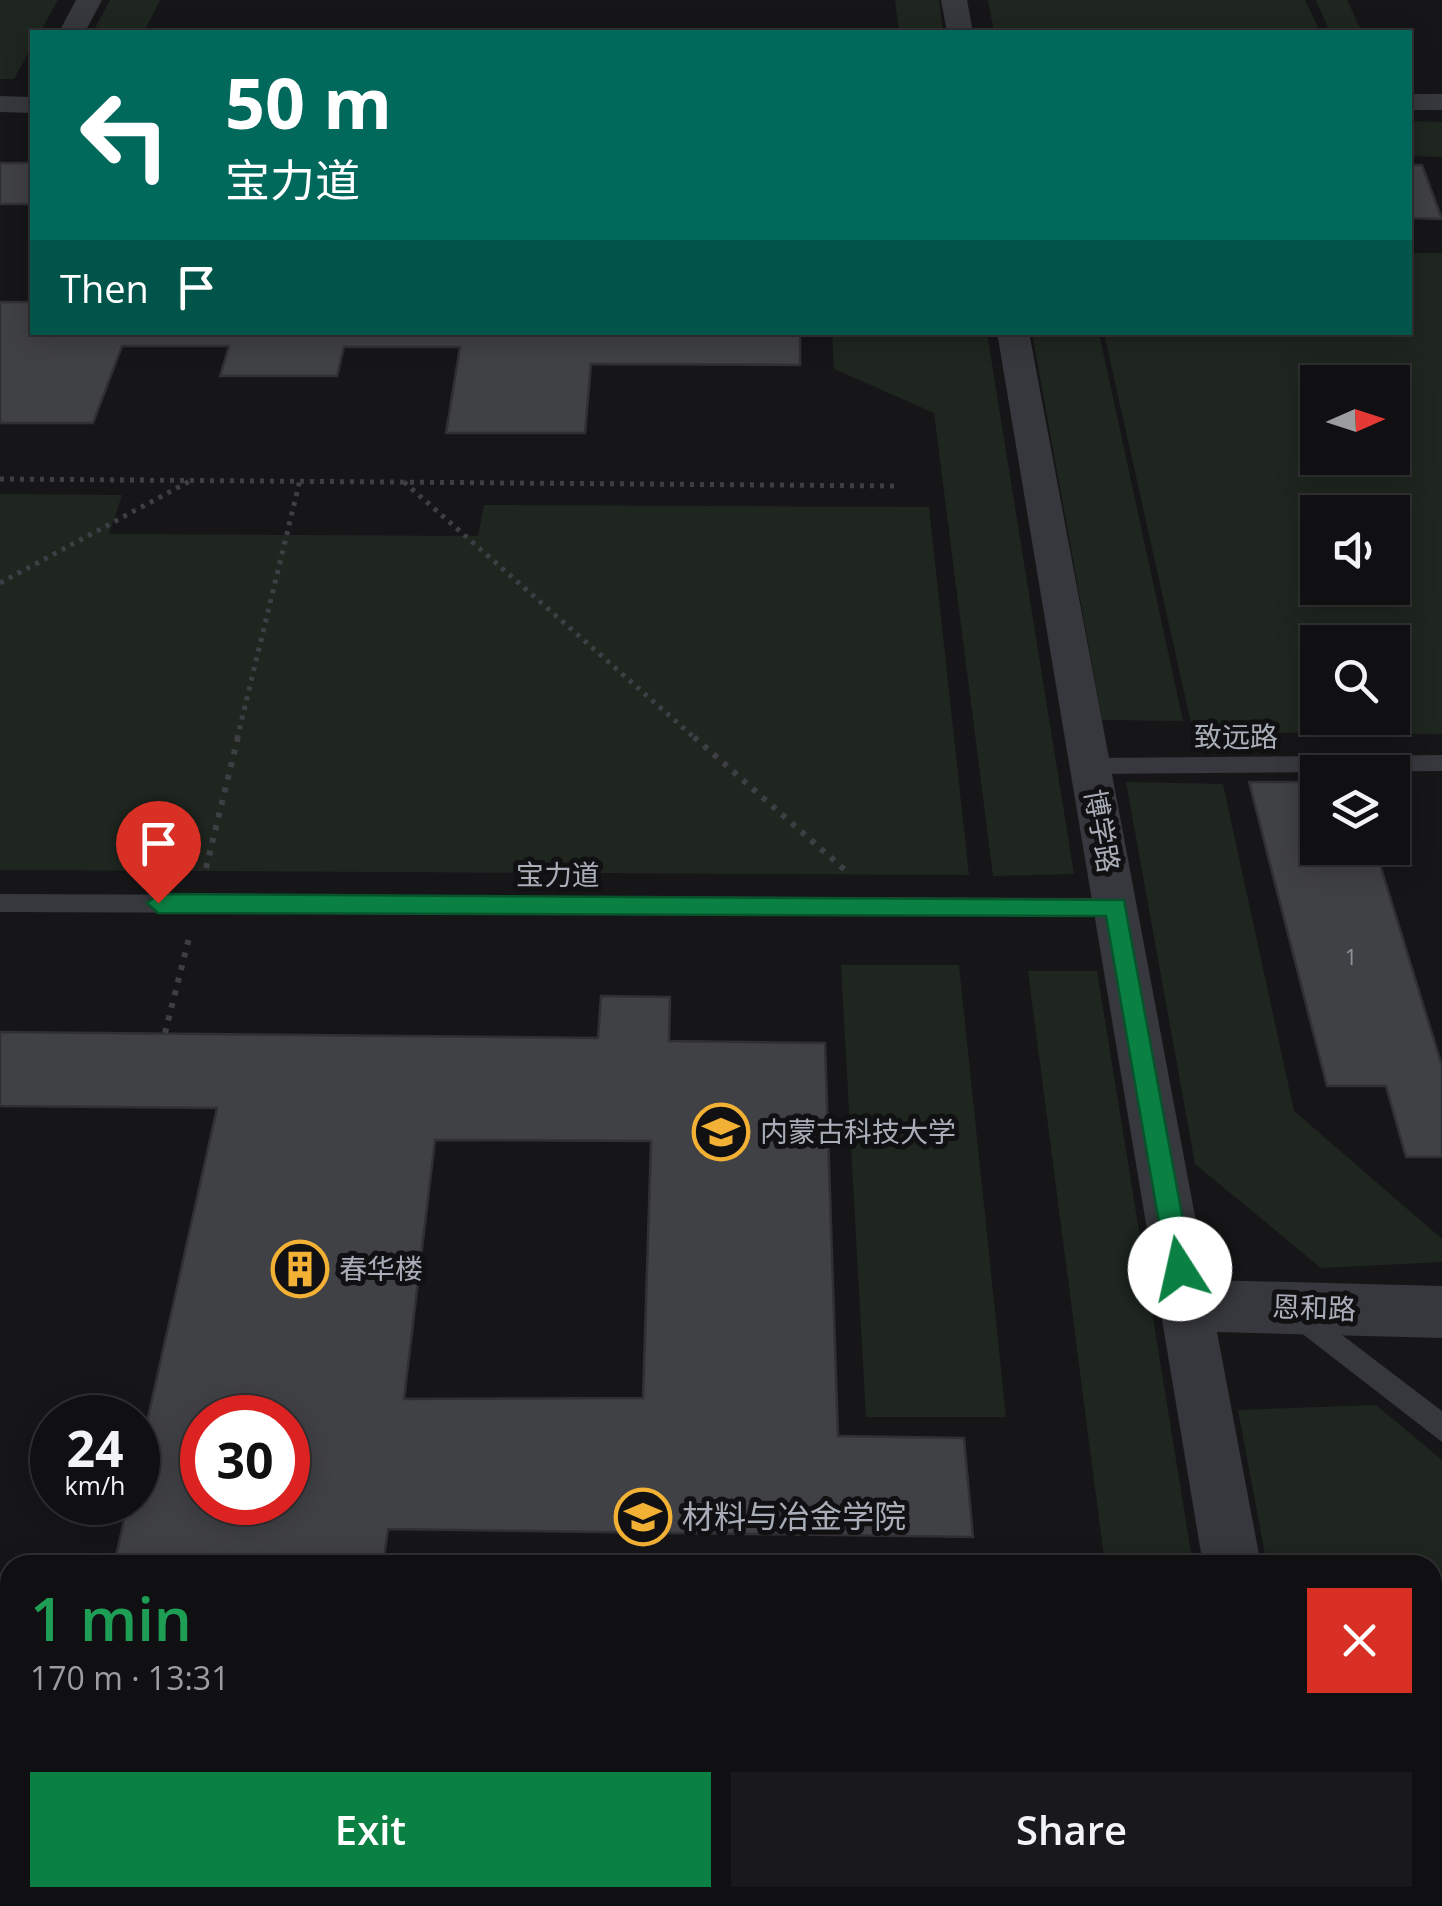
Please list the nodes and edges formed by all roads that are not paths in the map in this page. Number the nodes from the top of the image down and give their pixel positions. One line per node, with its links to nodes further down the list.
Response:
1 (89, 0): 3 (street)
2 (954, 0): 4 (street)
3 (73, 30)
4 (960, 30)
5 (1412, 102): 6 (street)
6 (1442, 102)
7 (0, 104): 8 (street)
8 (30, 105)
9 (1015, 335): 11 (street, 博学路)
10 (1442, 764): 11 (lane, 致远路)
11 (1090, 766): 13 (street, 博学路)
12 (0, 903): 13 (lane, 宝力道)
13 (1116, 907): 14 (street, 博学路)
14 (1186, 1305): 15 (street, 恩和路); 18 (street, 博学路)
15 (1289, 1308): 16 (street, 恩和路); 17 (lane)
16 (1442, 1312)
17 (1442, 1428)
18 (1230, 1555)

